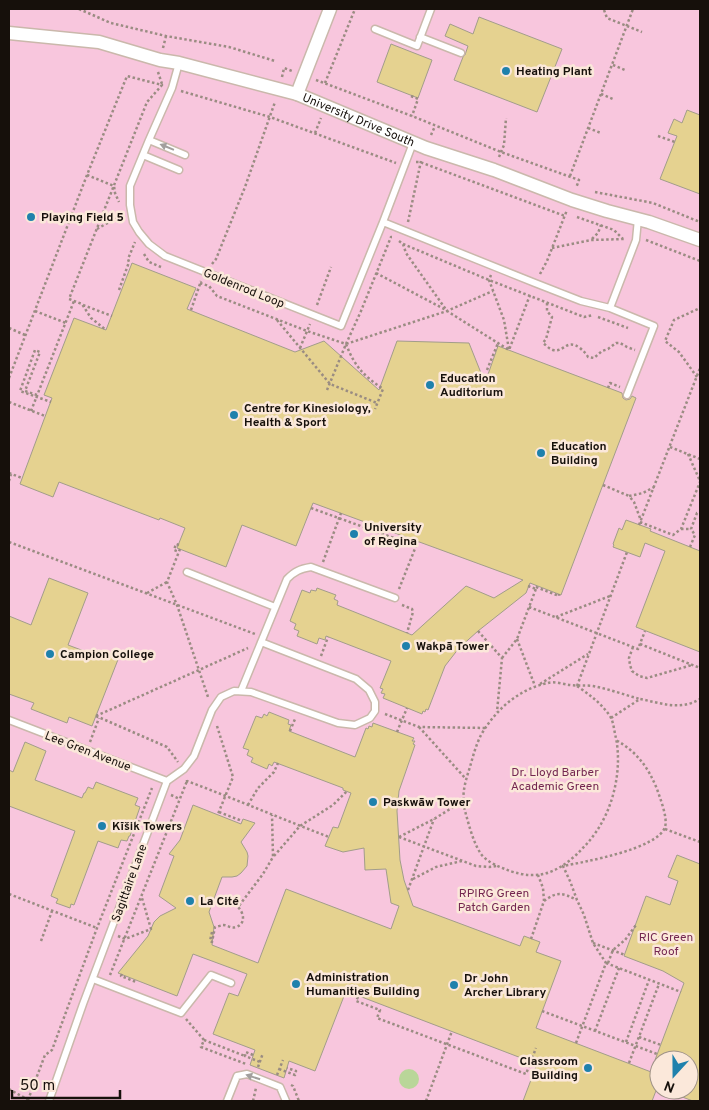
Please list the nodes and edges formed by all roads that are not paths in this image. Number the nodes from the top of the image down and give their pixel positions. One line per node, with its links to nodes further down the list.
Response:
1 (330, 9): 8 (street)
2 (431, 9): 5 (lane)
3 (375, 29): 5 (lane)
4 (9, 33): 7 (street, University Drive South)
5 (420, 37): 6 (lane)
6 (461, 53)
7 (179, 63): 8 (street, University Drive South); 9 (lane, Goldenrod Loop)
8 (297, 94): 10 (street, University Drive South)
9 (149, 140): 11 (lane, Goldenrod Loop); 12 (lane, one-way to 9)
10 (413, 143): 14 (street, University Drive South); 15 (lane, Goldenrod Loop)
11 (143, 155): 13 (lane); 15 (lane, Goldenrod Loop)
12 (185, 155)
13 (179, 170)
14 (638, 219): 16 (street, University Drive South); 17 (lane)
15 (383, 222): 17 (lane)
16 (700, 240)
17 (610, 308): 18 (lane)
18 (628, 393)
19 (186, 572): 21 (lane)
20 (395, 598): 21 (lane)
21 (276, 607): 22 (lane)
22 (262, 640): 23 (lane); 23 (lane)
23 (241, 691): 25 (lane)
24 (9, 720): 25 (lane, Lee Gren Avenue)
25 (167, 781): 26 (lane, Sagittaire Lane)
26 (94, 979): 27 (lane); 28 (lane, Sagittaire Lane)
27 (231, 983)
28 (49, 1101)
29 (227, 1101): 30 (lane, one-way to 29)
30 (286, 1101)

